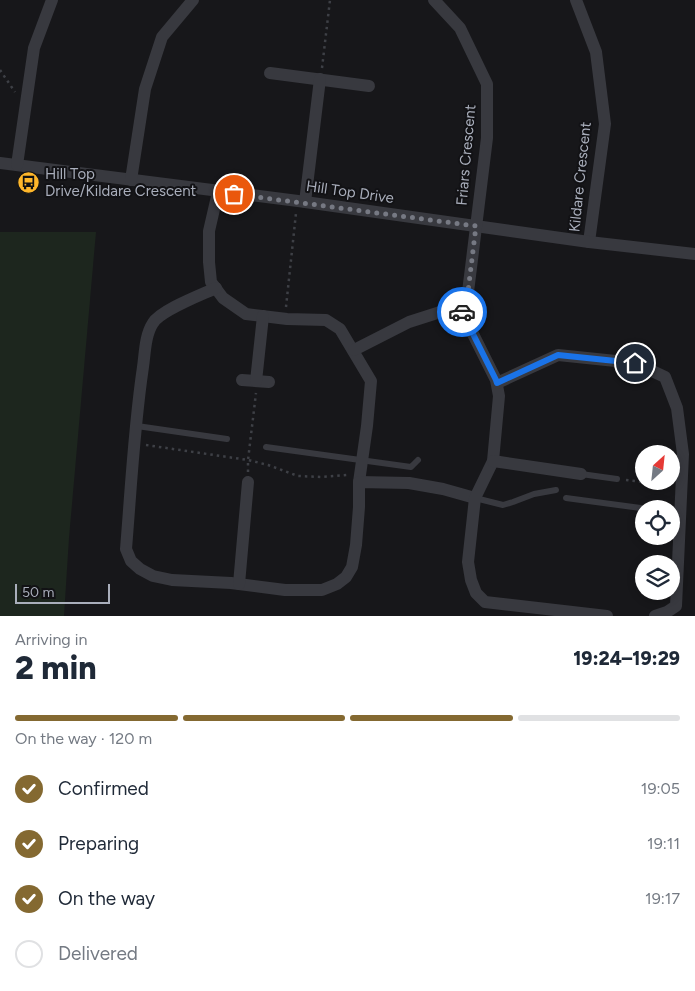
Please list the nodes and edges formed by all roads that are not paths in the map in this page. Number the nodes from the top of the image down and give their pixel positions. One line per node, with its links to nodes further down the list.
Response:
1 (52, 0): 9 (street)
2 (193, 0): 10 (street)
3 (434, 0): 13 (street, Friars Crescent)
4 (576, 0): 14 (street, Kildare Crescent)
5 (270, 73): 6 (street)
6 (320, 80): 7 (street); 12 (street)
7 (369, 86)
8 (0, 162): 9 (street, Hill Top Drive)
9 (17, 165): 10 (street, Hill Top Drive)
10 (131, 180): 11 (street, Hill Top Drive)
11 (218, 192): 12 (street, Hill Top Drive); 16 (street)
12 (301, 202): 13 (street, Hill Top Drive)
13 (476, 226): 14 (street, Hill Top Drive); 17 (street, Friars Crescent)
14 (590, 242): 15 (street, Hill Top Drive)
15 (695, 254)
16 (216, 288): 18 (street); 22 (street)
17 (463, 303): 19 (street); 21 (street)
18 (263, 316): 19 (street); 20 (street)
19 (354, 350): 26 (street)
20 (242, 380)
21 (497, 383): 27 (street); 35 (street)
22 (137, 426): 23 (lane); 38 (street)
23 (227, 439)
24 (266, 447): 26 (lane)
25 (418, 460): 26 (lane)
26 (361, 461): 29 (street)
27 (493, 461): 28 (street); 33 (street)
28 (581, 474): 30 (lane)
29 (359, 478): 33 (street); 38 (street)
30 (618, 479)
31 (248, 482): 38 (street)
32 (556, 490): 33 (lane)
33 (475, 498): 39 (street)
34 (566, 498): 36 (lane)
35 (678, 500)
36 (635, 507)
37 (676, 545): 40 (street)
38 (239, 584)
39 (607, 616)
40 (655, 616)

